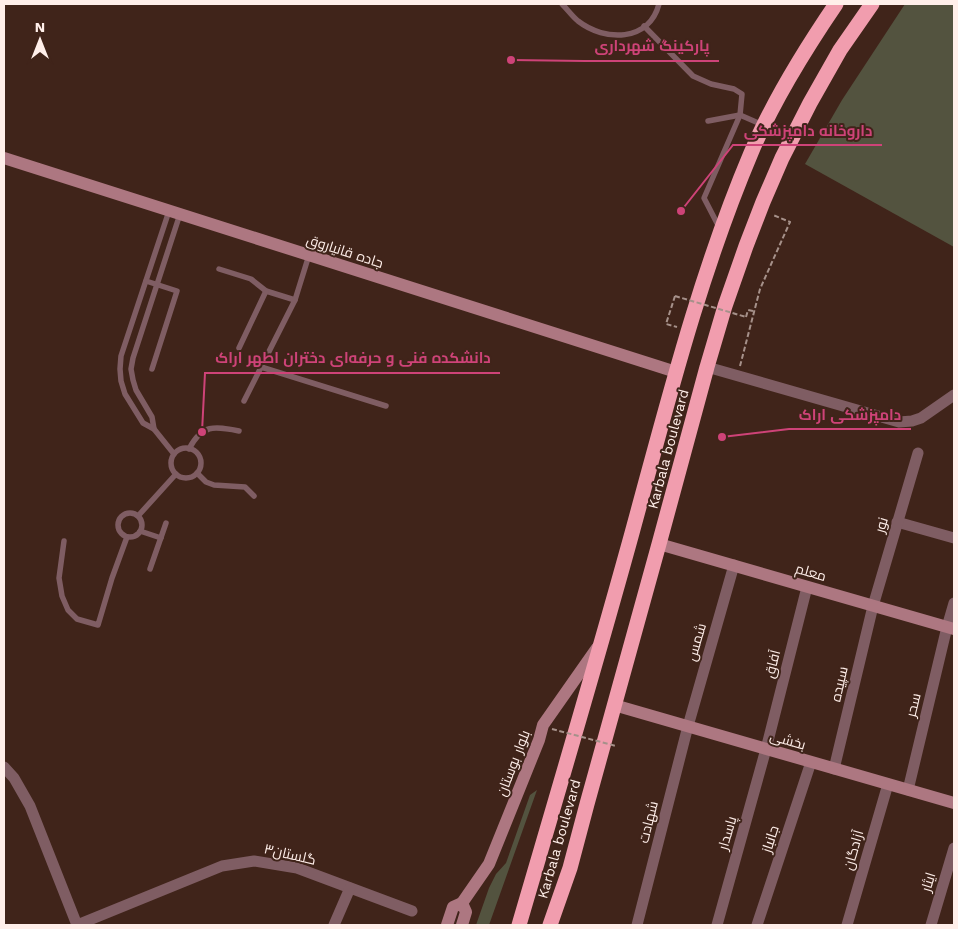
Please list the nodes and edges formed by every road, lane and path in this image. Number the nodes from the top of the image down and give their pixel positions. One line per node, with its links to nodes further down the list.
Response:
1 (562, 4): 5 (lane)
2 (659, 4): 5 (lane)
3 (836, 4): 8 (highway, Karbala boulevard)
4 (872, 4): 10 (highway, Karbala boulevard)
5 (644, 26): 6 (lane)
6 (740, 115): 7 (lane); 8 (lane); 12 (lane)
7 (708, 121)
8 (764, 126): 12 (highway, Karbala boulevard)
9 (4, 158): 11 (street, جاده قانیاروق)
10 (760, 210): 19 (path); 24 (highway, Karbala boulevard)
11 (174, 212): 13 (street, جاده قانیاروق); 15 (lane); 16 (lane)
12 (721, 231): 28 (highway, Karbala boulevard)
13 (309, 255): 18 (lane); 28 (street, جاده قانیاروق)
14 (219, 269): 17 (lane)
15 (146, 281): 16 (lane); 25 (lane)
16 (157, 285): 26 (lane); 27 (lane)
17 (266, 291): 18 (lane); 21 (lane)
18 (295, 300): 23 (lane)
19 (753, 312): 20 (path, bridge); 22 (path)
20 (666, 324)
21 (239, 348)
22 (741, 364)
23 (261, 367): 30 (lane); 31 (lane)
24 (707, 367): 29 (street); 48 (highway, Karbala boulevard)
25 (120, 369): 26 (lane); 32 (lane)
26 (131, 369): 32 (lane)
27 (152, 369)
28 (676, 372): 55 (highway, Karbala boulevard)
29 (954, 395)
30 (244, 401)
31 (386, 406)
32 (154, 429): 36 (lane)
33 (239, 431): 34 (lane)
34 (189, 449): 36 (lane); 37 (lane)
35 (918, 453): 41 (street, نور)
36 (174, 454): 38 (lane)
37 (197, 473): 38 (lane); 39 (lane)
38 (176, 474): 40 (lane)
39 (254, 496)
40 (138, 516): 43 (lane); 44 (lane)
41 (897, 522): 46 (street); 53 (street, نور)
42 (166, 523): 45 (lane)
43 (140, 531): 44 (lane); 45 (lane)
44 (127, 537): 47 (lane)
45 (161, 538): 50 (lane)
46 (954, 538)
47 (64, 542)
48 (659, 544): 49 (street, معلم); 56 (highway, Karbala boulevard)
49 (734, 565): 51 (street, معلم); 57 (street, شمس)
50 (150, 569)
51 (807, 587): 53 (street, معلم); 60 (street, آفاق)
52 (954, 603): 54 (street, سحر)
53 (873, 606): 54 (street, معلم); 63 (street, سپیده)
54 (950, 628): 65 (street, سحر)
55 (603, 640): 69 (street, بلوار بوستان); 75 (highway, Karbala boulevard)
56 (614, 705): 57 (street, بخشی); 76 (highway, Karbala boulevard)
57 (688, 726): 60 (street, بخشی); 77 (street, شهادت)
58 (552, 729): 59 (path, bridge)
59 (616, 746)
60 (766, 749): 61 (street, بخشی); 78 (street, پاسدار)
61 (810, 762): 63 (street, بخشی); 79 (street, جانباز)
62 (4, 766): 71 (street)
63 (834, 769): 64 (street, بخشی)
64 (888, 784): 65 (street, بخشی); 80 (street, آزادگان)
65 (908, 790): 66 (street, بخشی)
66 (954, 803)
67 (954, 848): 81 (street, ایثار)
68 (350, 888): 70 (street, گلستان۳); 71 (street, گلستان۳); 72 (street)
69 (462, 903): 73 (street, بلوار بوستان); 74 (street)
70 (412, 912)
71 (77, 925)
72 (334, 925)
73 (447, 925)
74 (462, 925)
75 (519, 925)
76 (550, 925)
77 (636, 925)
78 (717, 925)
79 (757, 925)
80 (847, 925)
81 (931, 925)

